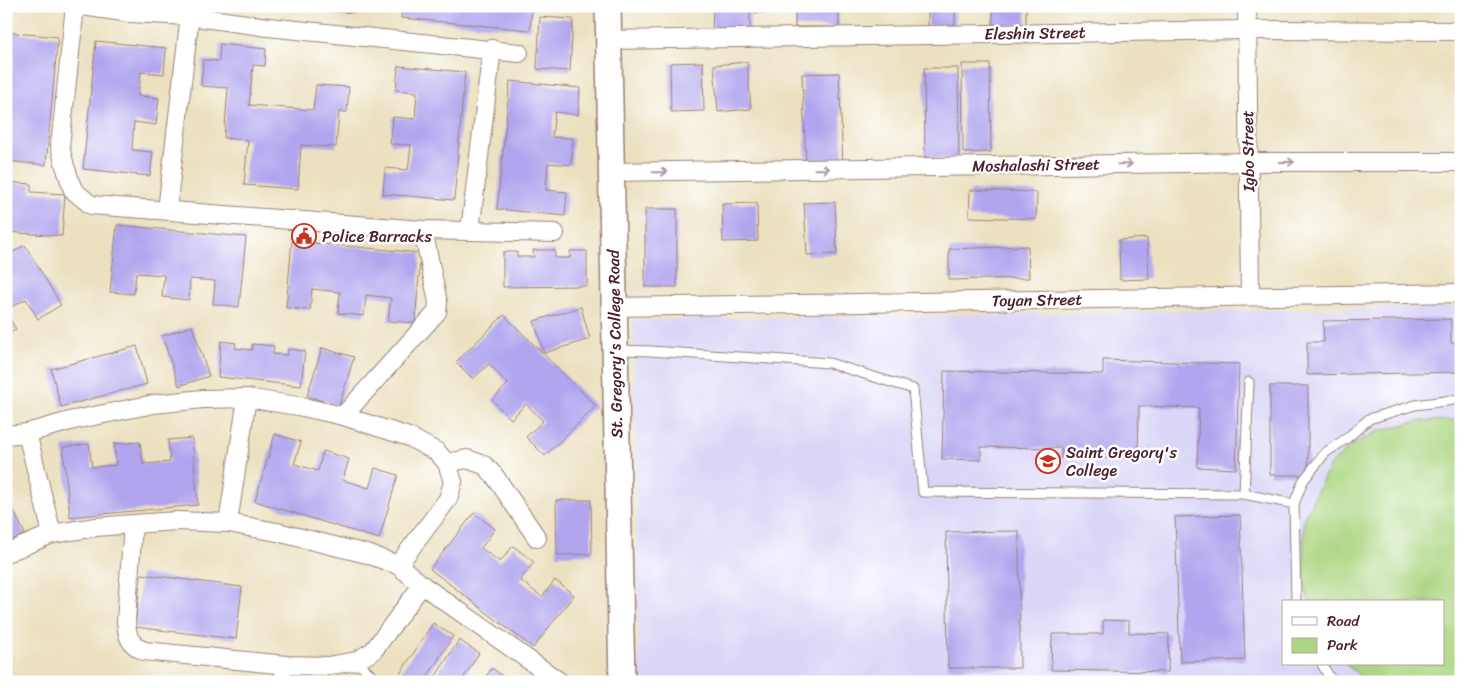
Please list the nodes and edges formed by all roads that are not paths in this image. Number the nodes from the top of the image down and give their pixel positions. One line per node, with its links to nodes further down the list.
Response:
1 (75, 6): 14 (street)
2 (82, 6): 5 (street)
3 (608, 6): 8 (street, St. Gregory's College Road)
4 (1247, 6): 6 (street, Igbo Street)
5 (190, 11): 9 (street); 14 (street)
6 (1247, 30): 7 (street, Eleshin Street); 8 (street, Eleshin Street); 11 (street, Igbo Street)
7 (1461, 30)
8 (608, 40): 13 (street, St. Gregory's College Road)
9 (492, 49): 10 (street); 16 (street)
10 (519, 53)
11 (1249, 162): 12 (street, Moshalashi Street, one-way to 12); 13 (street, Moshalashi Street, one-way to 11); 19 (street, Igbo Street)
12 (1461, 162)
13 (611, 172): 20 (street, St. Gregory's College Road)
14 (167, 210): 15 (street)
15 (423, 230): 16 (street); 25 (street)
16 (470, 231): 17 (street)
17 (555, 233)
18 (1461, 293): 19 (street, Toyan Street)
19 (1250, 296): 20 (street, Toyan Street)
20 (614, 307): 21 (street, St. Gregory's College Road)
21 (615, 350): 29 (lane); 45 (street, St. Gregory's College Road)
22 (1249, 382): 29 (lane)
23 (247, 398): 25 (street); 26 (street); 31 (street)
24 (1461, 399): 30 (lane)
25 (343, 416): 28 (street)
26 (27, 433): 27 (street); 33 (street)
27 (6, 435)
28 (446, 463): 34 (street); 36 (street)
29 (1244, 494): 30 (lane)
30 (1294, 504): 38 (lane)
31 (228, 523): 32 (street); 36 (street)
32 (133, 524): 33 (street); 40 (street)
33 (52, 534): 35 (street)
34 (537, 538)
35 (6, 553)
36 (398, 565): 37 (street)
37 (422, 584): 39 (street); 44 (street)
38 (1296, 600)
39 (356, 660): 40 (street); 43 (lane)
40 (287, 665): 42 (lane)
41 (1323, 666): 46 (lane)
42 (275, 682)
43 (379, 682)
44 (560, 682)
45 (622, 682)
46 (1332, 682)

